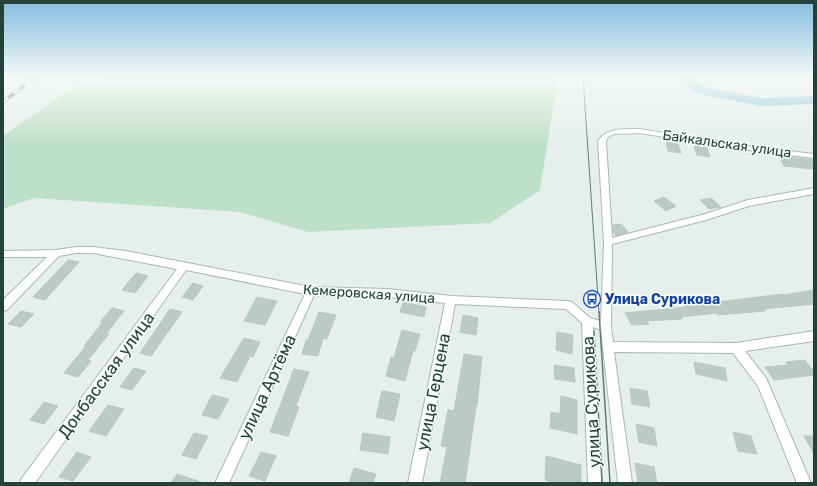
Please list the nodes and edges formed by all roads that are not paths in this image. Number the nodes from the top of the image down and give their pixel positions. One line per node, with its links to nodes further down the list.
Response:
1 (814, 156): 3 (street, Байкальская улица)
2 (814, 192): 3 (street)
3 (608, 242): 11 (street, улица Сурикова)
4 (56, 253): 5 (street, Кемеровская улица); 6 (street, Кемеровская улица); 9 (street)
5 (3, 254)
6 (184, 266): 7 (street, Кемеровская улица); 15 (street, Донбасская улица)
7 (311, 291): 8 (street, Кемеровская улица); 16 (street, улица Артёма)
8 (451, 300): 10 (street, Кемеровская улица); 17 (street, улица Герцена)
9 (3, 307)
10 (587, 321): 11 (street, Кемеровская улица); 18 (street, улица Сурикова)
11 (606, 327): 13 (street, улица Сурикова)
12 (814, 336): 14 (street)
13 (609, 347): 14 (street); 19 (street, улица Сурикова)
14 (736, 348): 20 (street)
15 (27, 483)
16 (222, 483)
17 (415, 483)
18 (595, 483)
19 (625, 483)
20 (804, 483)

